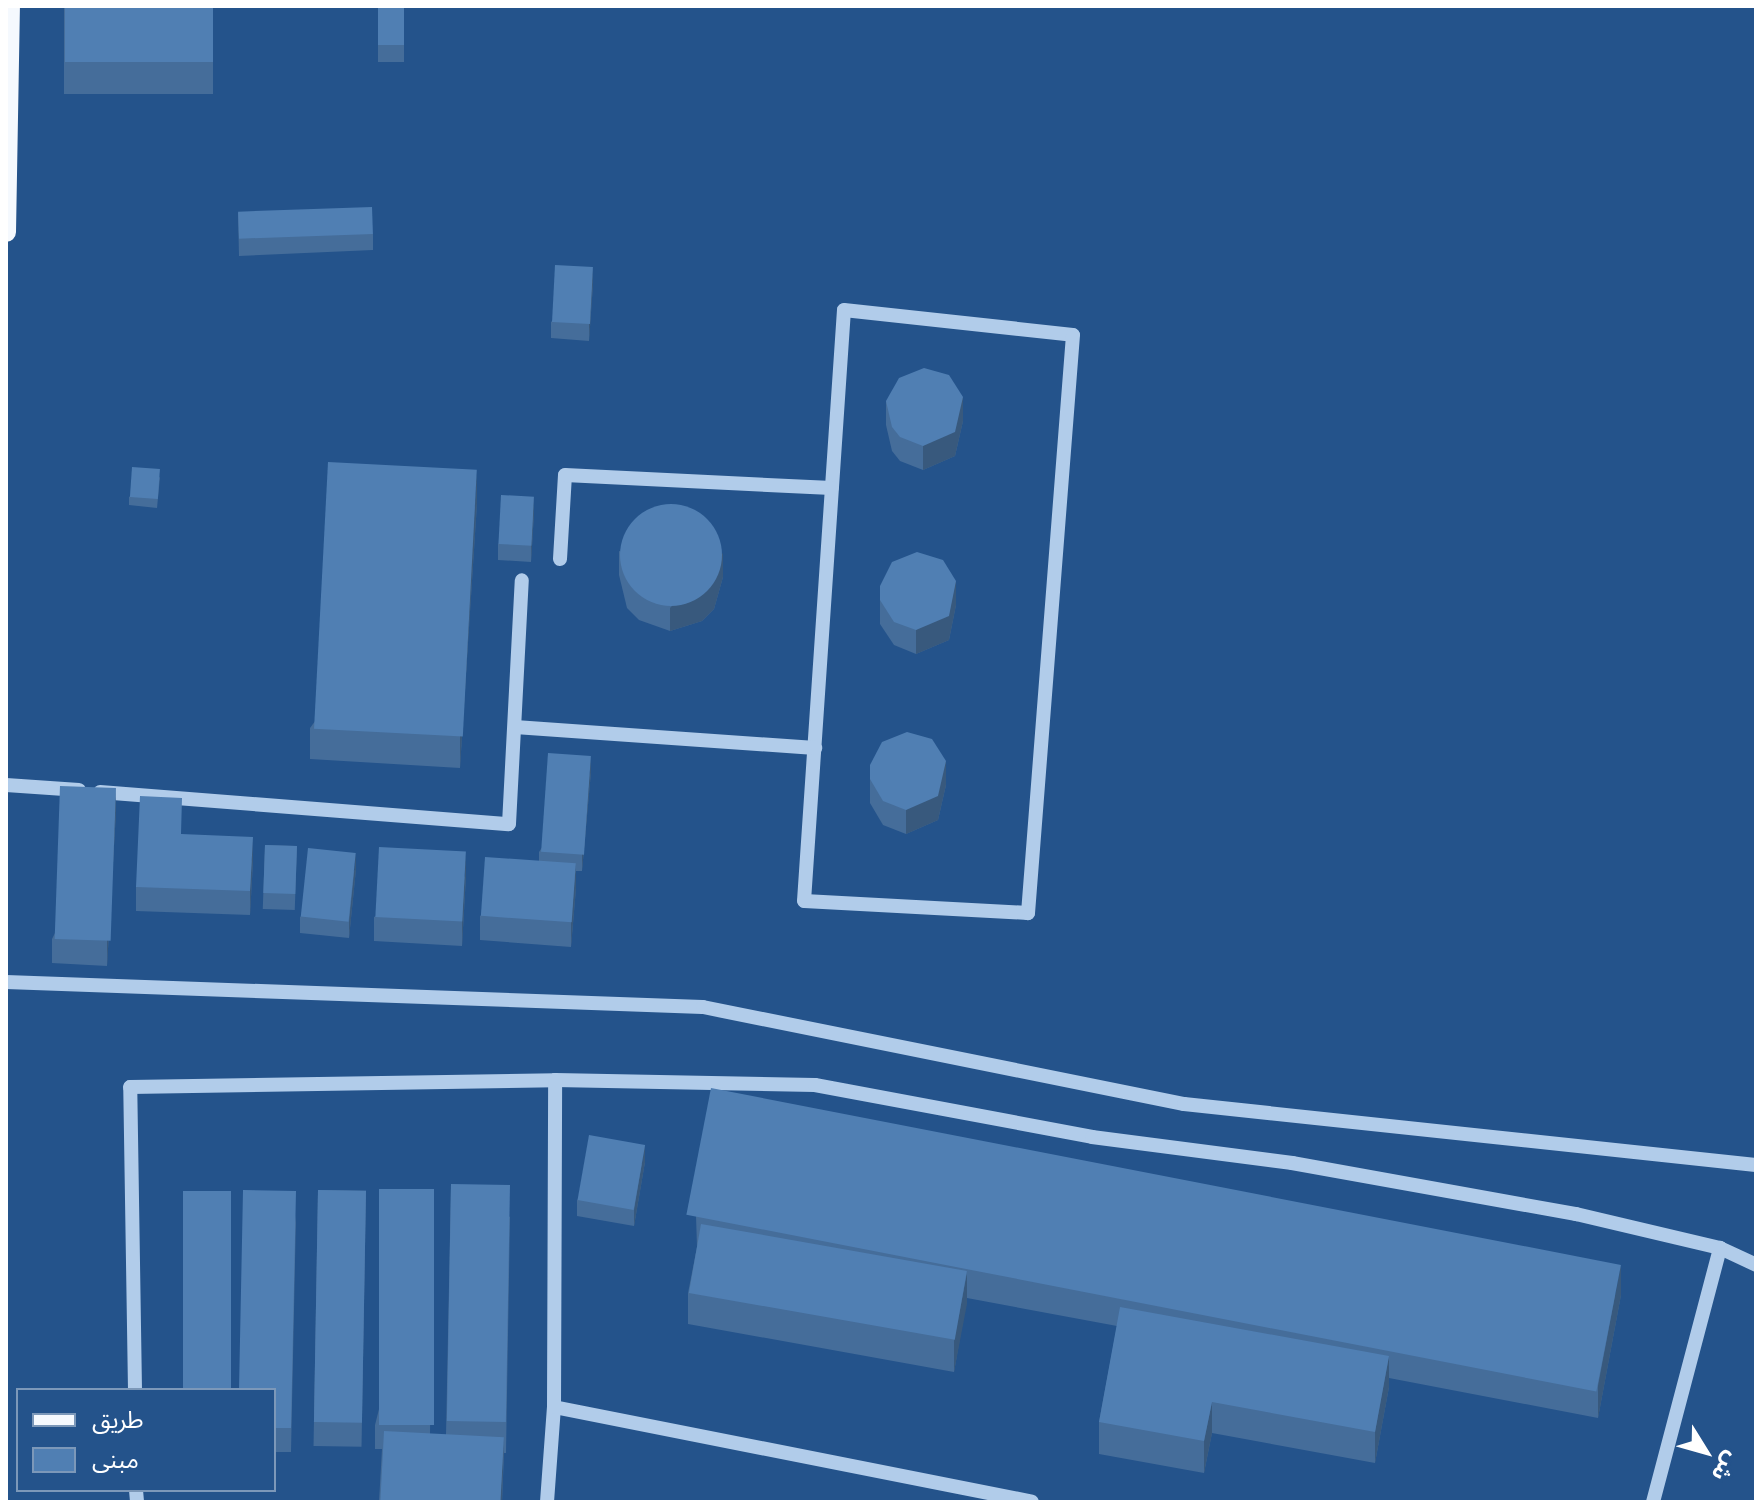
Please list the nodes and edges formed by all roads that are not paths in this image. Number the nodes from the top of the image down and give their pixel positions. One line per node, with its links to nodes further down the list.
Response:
1 (10, 6): 2 (main road)
2 (6, 232)
3 (832, 488): 4 (street); 7 (street); 7 (street)
4 (560, 559)
5 (522, 580): 6 (street)
6 (515, 727): 7 (street); 8 (street)
7 (815, 748)
8 (6, 785)
9 (6, 982): 11 (street)
10 (555, 1080): 12 (street); 14 (street); 15 (street)
11 (1756, 1165)
12 (1720, 1248): 13 (street); 18 (street)
13 (1756, 1265)
14 (135, 1388)
15 (554, 1407): 16 (street); 17 (street)
16 (547, 1502)
17 (1028, 1502)
18 (1653, 1502)

